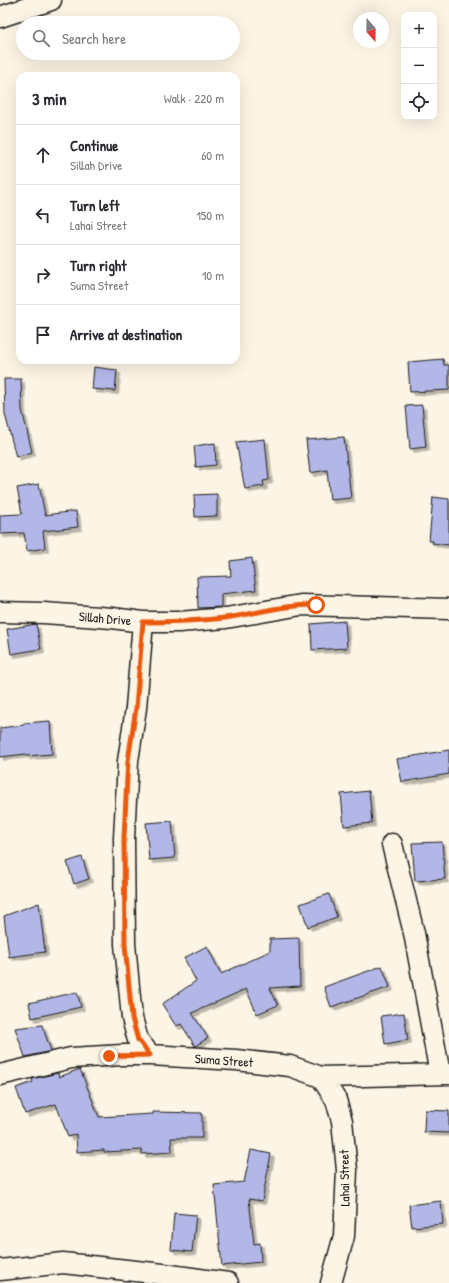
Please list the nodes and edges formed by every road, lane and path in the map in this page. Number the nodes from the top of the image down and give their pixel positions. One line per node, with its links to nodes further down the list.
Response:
1 (50, 0): 2 (street)
2 (0, 17)
3 (449, 608): 5 (street, Sillah Drive)
4 (0, 612): 5 (street, Sillah Drive)
5 (143, 622): 7 (street)
6 (392, 844): 8 (street)
7 (150, 1055): 9 (street, Suma Street); 10 (street, Suma Street)
8 (445, 1074): 10 (street, Suma Street)
9 (0, 1075)
10 (321, 1077): 13 (street, Lahai Street)
11 (0, 1270): 12 (street)
12 (228, 1283)
13 (331, 1283)

